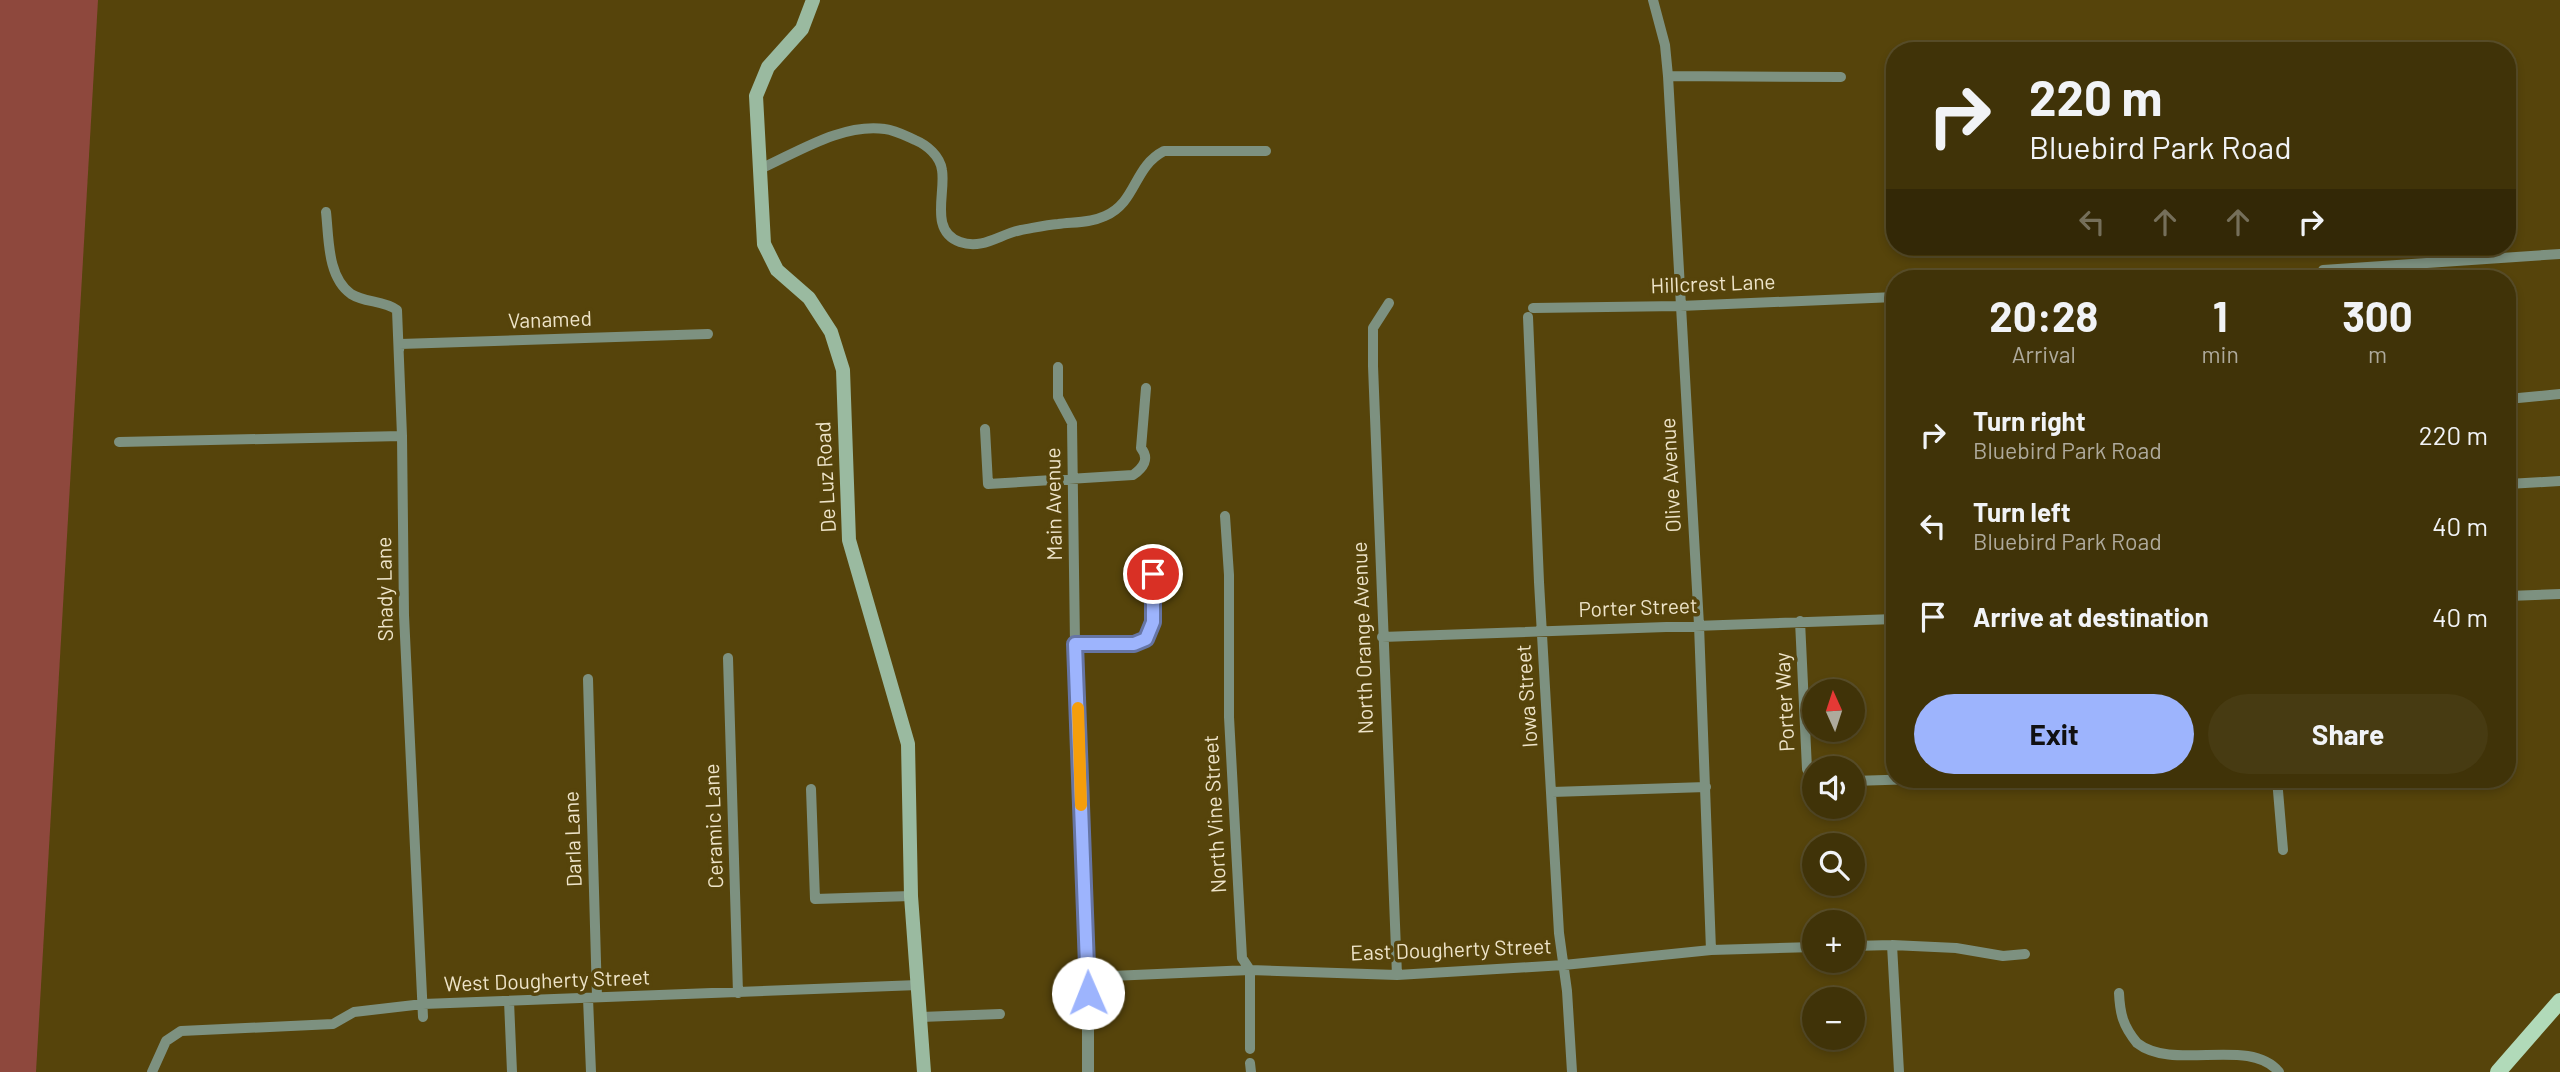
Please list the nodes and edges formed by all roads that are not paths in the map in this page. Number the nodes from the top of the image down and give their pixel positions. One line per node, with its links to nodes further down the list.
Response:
1 (813, 0): 6 (main road, De Luz Road)
2 (1653, 0): 3 (street, Olive Avenue)
3 (1668, 76): 4 (street); 12 (street, Olive Avenue)
4 (1841, 77)
5 (1266, 151): 6 (street)
6 (760, 169): 46 (main road, De Luz Road)
7 (326, 212): 15 (street, Shady Lane)
8 (2560, 254): 9 (street)
9 (2323, 270)
10 (1886, 297): 12 (street, Hillcrest Lane)
11 (1389, 303): 34 (street, North Orange Avenue)
12 (1680, 306): 13 (street, Hillcrest Lane); 32 (street, Olive Avenue)
13 (1530, 312): 33 (street, Iowa Street)
14 (708, 334): 15 (street, Vanamed)
15 (399, 351): 21 (street, Shady Lane)
16 (1058, 367): 23 (street, Main Avenue)
17 (1146, 388): 23 (street)
18 (2560, 394): 19 (street)
19 (2516, 398)
20 (985, 429): 23 (street)
21 (402, 436): 22 (street); 62 (street, Shady Lane)
22 (119, 442)
23 (1072, 479): 35 (street, Main Avenue)
24 (2560, 481): 25 (street)
25 (2516, 484)
26 (1225, 516): 53 (street, North Vine Street)
27 (1152, 549): 35 (street)
28 (2560, 594): 29 (street)
29 (2516, 596)
30 (1886, 619): 31 (street, Porter Street)
31 (1800, 621): 32 (street, Porter Street); 38 (street, Porter Way)
32 (1699, 625): 33 (street, Porter Street); 41 (street, Olive Avenue)
33 (1542, 631): 34 (street, Porter Street); 44 (street, Iowa Street)
34 (1382, 637): 54 (street, North Orange Avenue)
35 (1075, 644): 55 (street, Main Avenue)
36 (728, 659): 57 (street, Ceramic Lane)
37 (588, 679): 59 (street, Darla Lane)
38 (1806, 756)
39 (1886, 780): 40 (street)
40 (1865, 781)
41 (1706, 786): 44 (street); 50 (street, Olive Avenue)
42 (2278, 788): 45 (street)
43 (811, 789): 46 (street)
44 (1552, 792): 52 (street, Iowa Street)
45 (2283, 850)
46 (911, 896): 56 (main road, De Luz Road)
47 (1892, 945): 48 (street); 51 (street); 74 (street)
48 (1865, 946)
49 (1802, 947): 50 (street, East Dougherty Street)
50 (1711, 950): 52 (street, East Dougherty Street)
51 (2025, 954)
52 (1564, 965): 54 (street, East Dougherty Street); 73 (street, Iowa Street)
53 (1250, 970): 54 (street, East Dougherty Street); 55 (street, East Dougherty Street); 67 (street, North Vine Street)
54 (1397, 975)
55 (1088, 977): 63 (street, Main Avenue)
56 (918, 985): 57 (street, West Dougherty Street); 66 (main road, De Luz Road)
57 (738, 993): 59 (street, West Dougherty Street)
58 (2119, 993): 75 (street)
59 (593, 998): 60 (street, West Dougherty Street); 70 (street, Darla Lane)
60 (509, 1001): 62 (street, West Dougherty Street); 69 (street)
61 (2560, 1001): 76 (main road)
62 (423, 1004): 65 (street, Shady Lane); 68 (street, West Dougherty Street)
63 (1088, 1010): 72 (street)
64 (1000, 1014): 66 (street)
65 (423, 1017)
66 (921, 1017): 71 (main road, De Luz Road)
67 (1250, 1049)
68 (152, 1072)
69 (512, 1072)
70 (591, 1072)
71 (924, 1072)
72 (1088, 1072)
73 (1572, 1072)
74 (1899, 1072)
75 (2280, 1072)
76 (2498, 1072)

